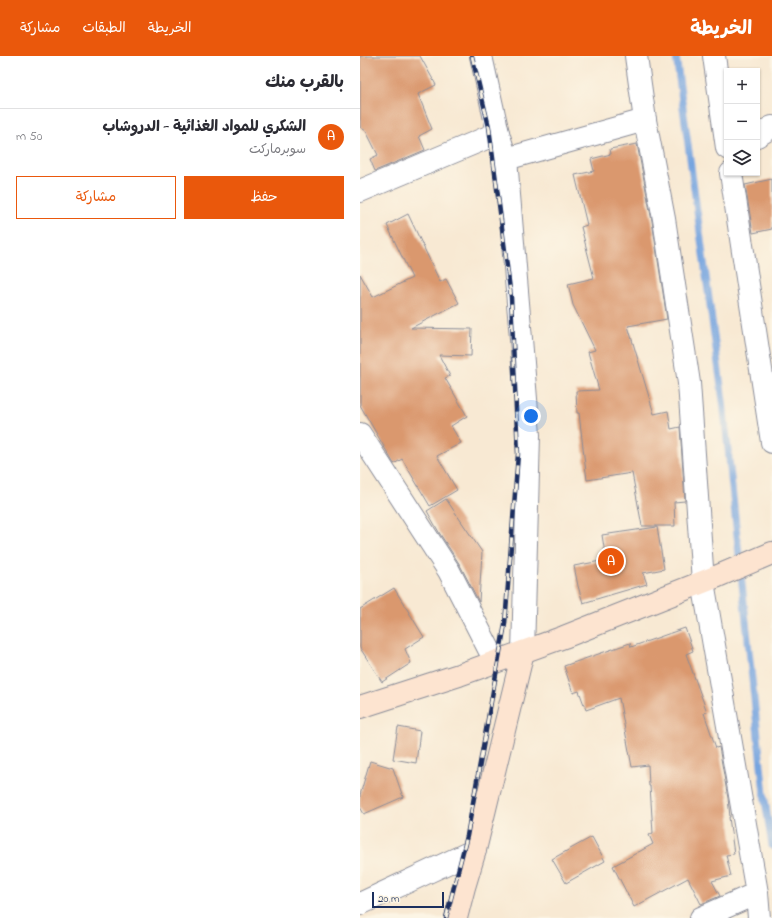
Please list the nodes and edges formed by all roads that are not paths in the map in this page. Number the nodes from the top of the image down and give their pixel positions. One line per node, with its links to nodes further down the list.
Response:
1 (481, 56): 6 (street)
2 (636, 56): 4 (street)
3 (714, 56): 8 (street)
4 (645, 120): 9 (street); 15 (street)
5 (772, 127): 7 (street)
6 (498, 132): 9 (street); 11 (street)
7 (760, 134)
8 (726, 140)
9 (506, 159): 16 (street)
10 (731, 176): 13 (street)
11 (360, 191)
12 (360, 434): 17 (street)
13 (772, 442)
14 (772, 553): 15 (street)
15 (711, 579): 16 (street); 20 (street)
16 (523, 652): 17 (street); 19 (street)
17 (495, 661): 18 (street)
18 (360, 707)
19 (475, 850): 21 (street); 22 (street)
20 (757, 893): 23 (street); 24 (street)
21 (360, 904)
22 (456, 918)
23 (701, 918)
24 (759, 918)

